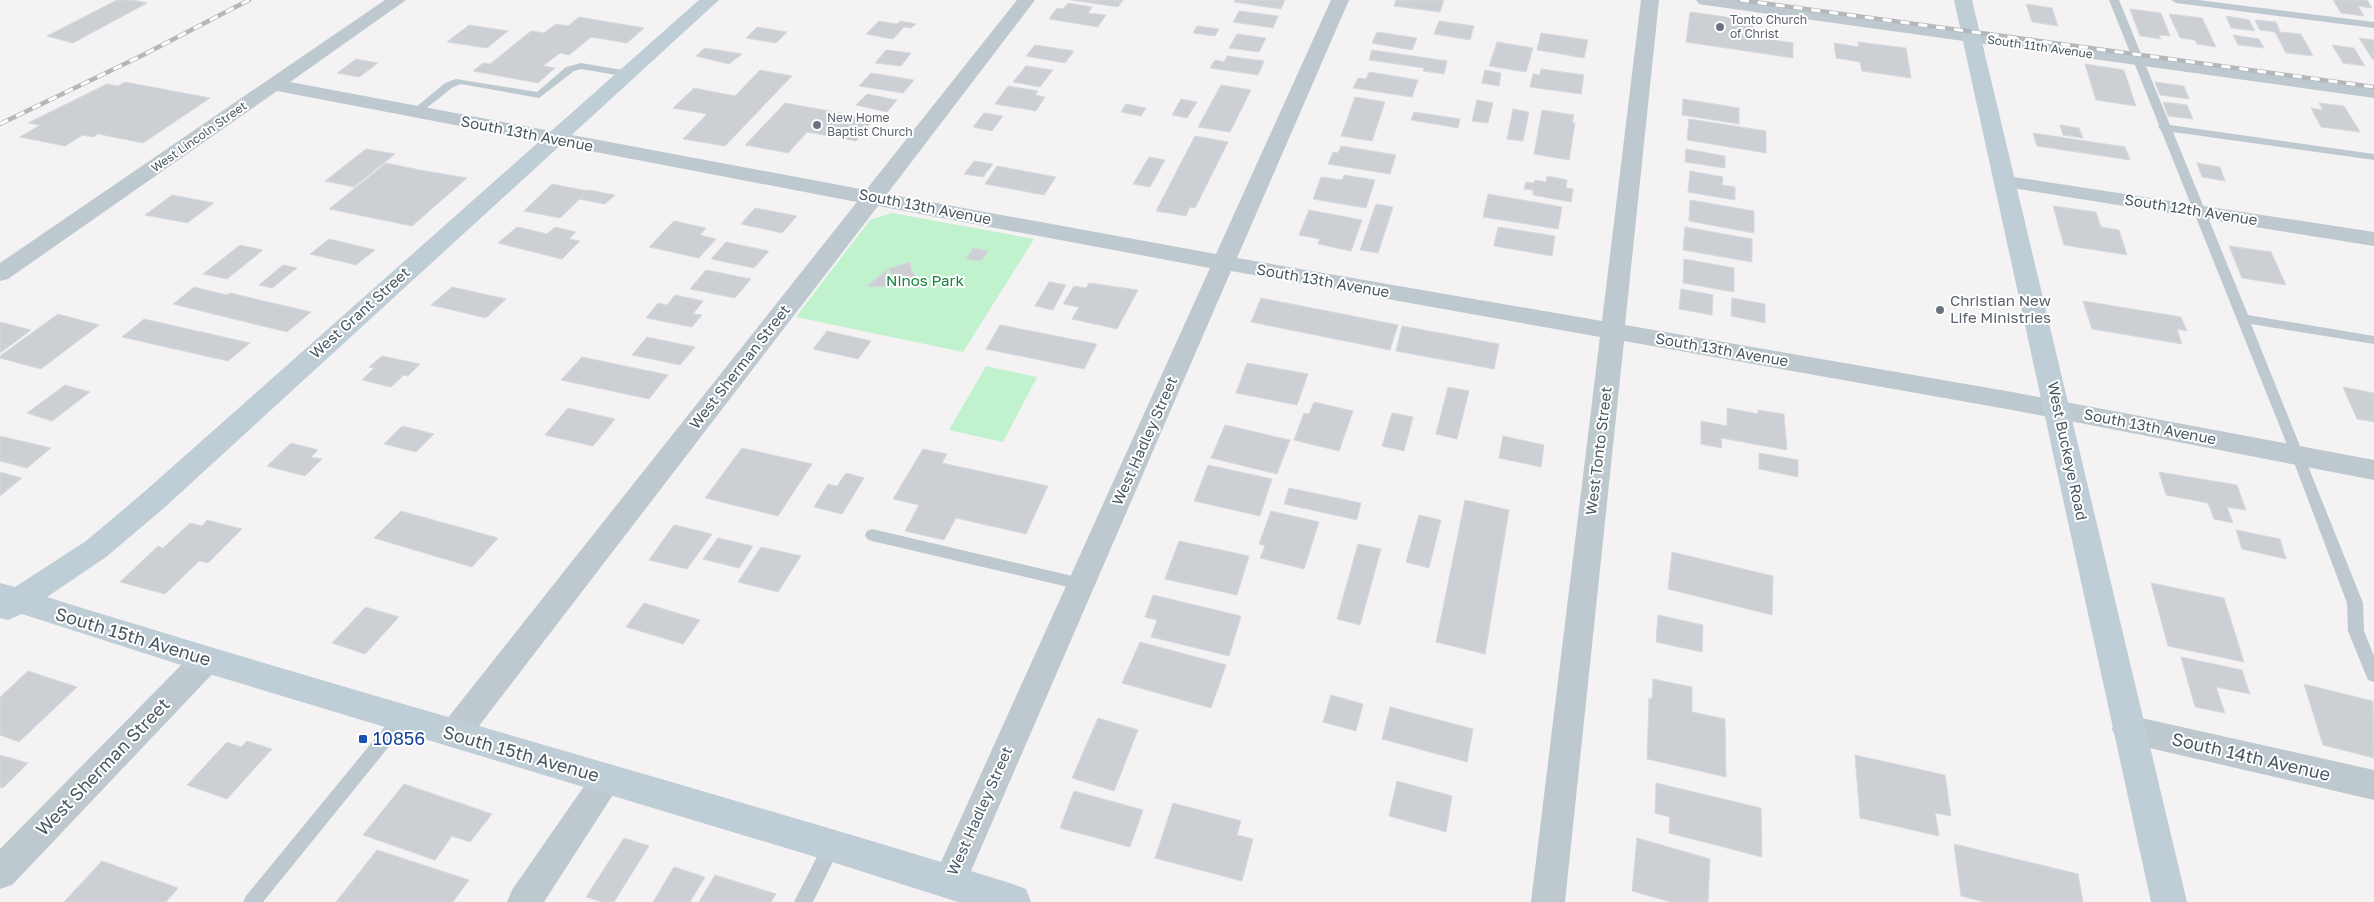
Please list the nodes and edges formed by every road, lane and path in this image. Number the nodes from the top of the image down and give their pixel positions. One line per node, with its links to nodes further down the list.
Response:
1 (397, 0): 16 (street, West Lincoln Street)
2 (710, 0): 14 (main road, West Grant Street)
3 (1026, 0): 23 (street, West Sherman Street)
4 (1340, 0): 26 (street, West Hadley Street)
5 (1650, 0): 29 (street, West Tonto Street)
6 (1705, 0): 12 (street, South 11th Avenue)
7 (1784, 0): 12 (street, South 11th Avenue)
8 (1963, 0): 12 (main road, West Buckeye Road)
9 (2114, 0): 13 (lane)
10 (2176, 0): 11 (lane)
11 (2374, 25)
12 (1971, 32): 13 (street, South 11th Avenue); 22 (main road, West Buckeye Road)
13 (2134, 54): 15 (street, South 11th Avenue); 17 (street, South 11th Avenue); 19 (lane)
14 (628, 74): 18 (lane); 20 (main road, West Grant Street)
15 (2374, 81)
16 (274, 85): 18 (street, South 13th Avenue); 27 (street, West Lincoln Street)
17 (2374, 92)
18 (415, 112): 20 (street, South 13th Avenue)
19 (2163, 127): 21 (lane); 24 (lane)
20 (554, 140): 23 (street, South 13th Avenue); 36 (main road, West Grant Street)
21 (2374, 157)
22 (2007, 182): 24 (street, South 12th Avenue); 31 (main road, West Buckeye Road)
23 (872, 198): 26 (street, South 13th Avenue); 41 (street, West Sherman Street)
24 (2198, 212): 25 (street, South 12th Avenue); 28 (lane)
25 (2374, 239)
26 (1224, 263): 29 (street, South 13th Avenue); 35 (street, West Hadley Street)
27 (0, 274)
28 (2242, 318): 30 (lane); 32 (lane)
29 (1613, 331): 31 (street, South 13th Avenue); 51 (street, West Tonto Street)
30 (2374, 340)
31 (2058, 409): 32 (street, South 13th Avenue); 40 (main road, West Buckeye Road)
32 (2299, 456): 33 (street, South 13th Avenue); 38 (lane)
33 (2374, 470)
34 (872, 535): 35 (lane)
35 (1081, 584): 46 (street, West Hadley Street)
36 (7, 603): 37 (main road, South 15th Avenue)
37 (206, 660): 39 (main road, South 15th Avenue); 45 (street, West Sherman Street)
38 (2374, 675)
39 (402, 718): 41 (main road, South 15th Avenue); 47 (lane)
40 (2128, 729): 43 (street, South 14th Avenue); 52 (main road, West Buckeye Road)
41 (454, 734): 42 (main road, South 15th Avenue)
42 (607, 779): 44 (main road, South 15th Avenue); 48 (street)
43 (2374, 785)
44 (832, 846): 46 (main road, South 15th Avenue); 49 (lane)
45 (0, 873)
46 (949, 882): 50 (main road, South 15th Avenue)
47 (252, 902)
48 (524, 902)
49 (803, 902)
50 (1013, 902)
51 (1548, 902)
52 (2169, 902)

